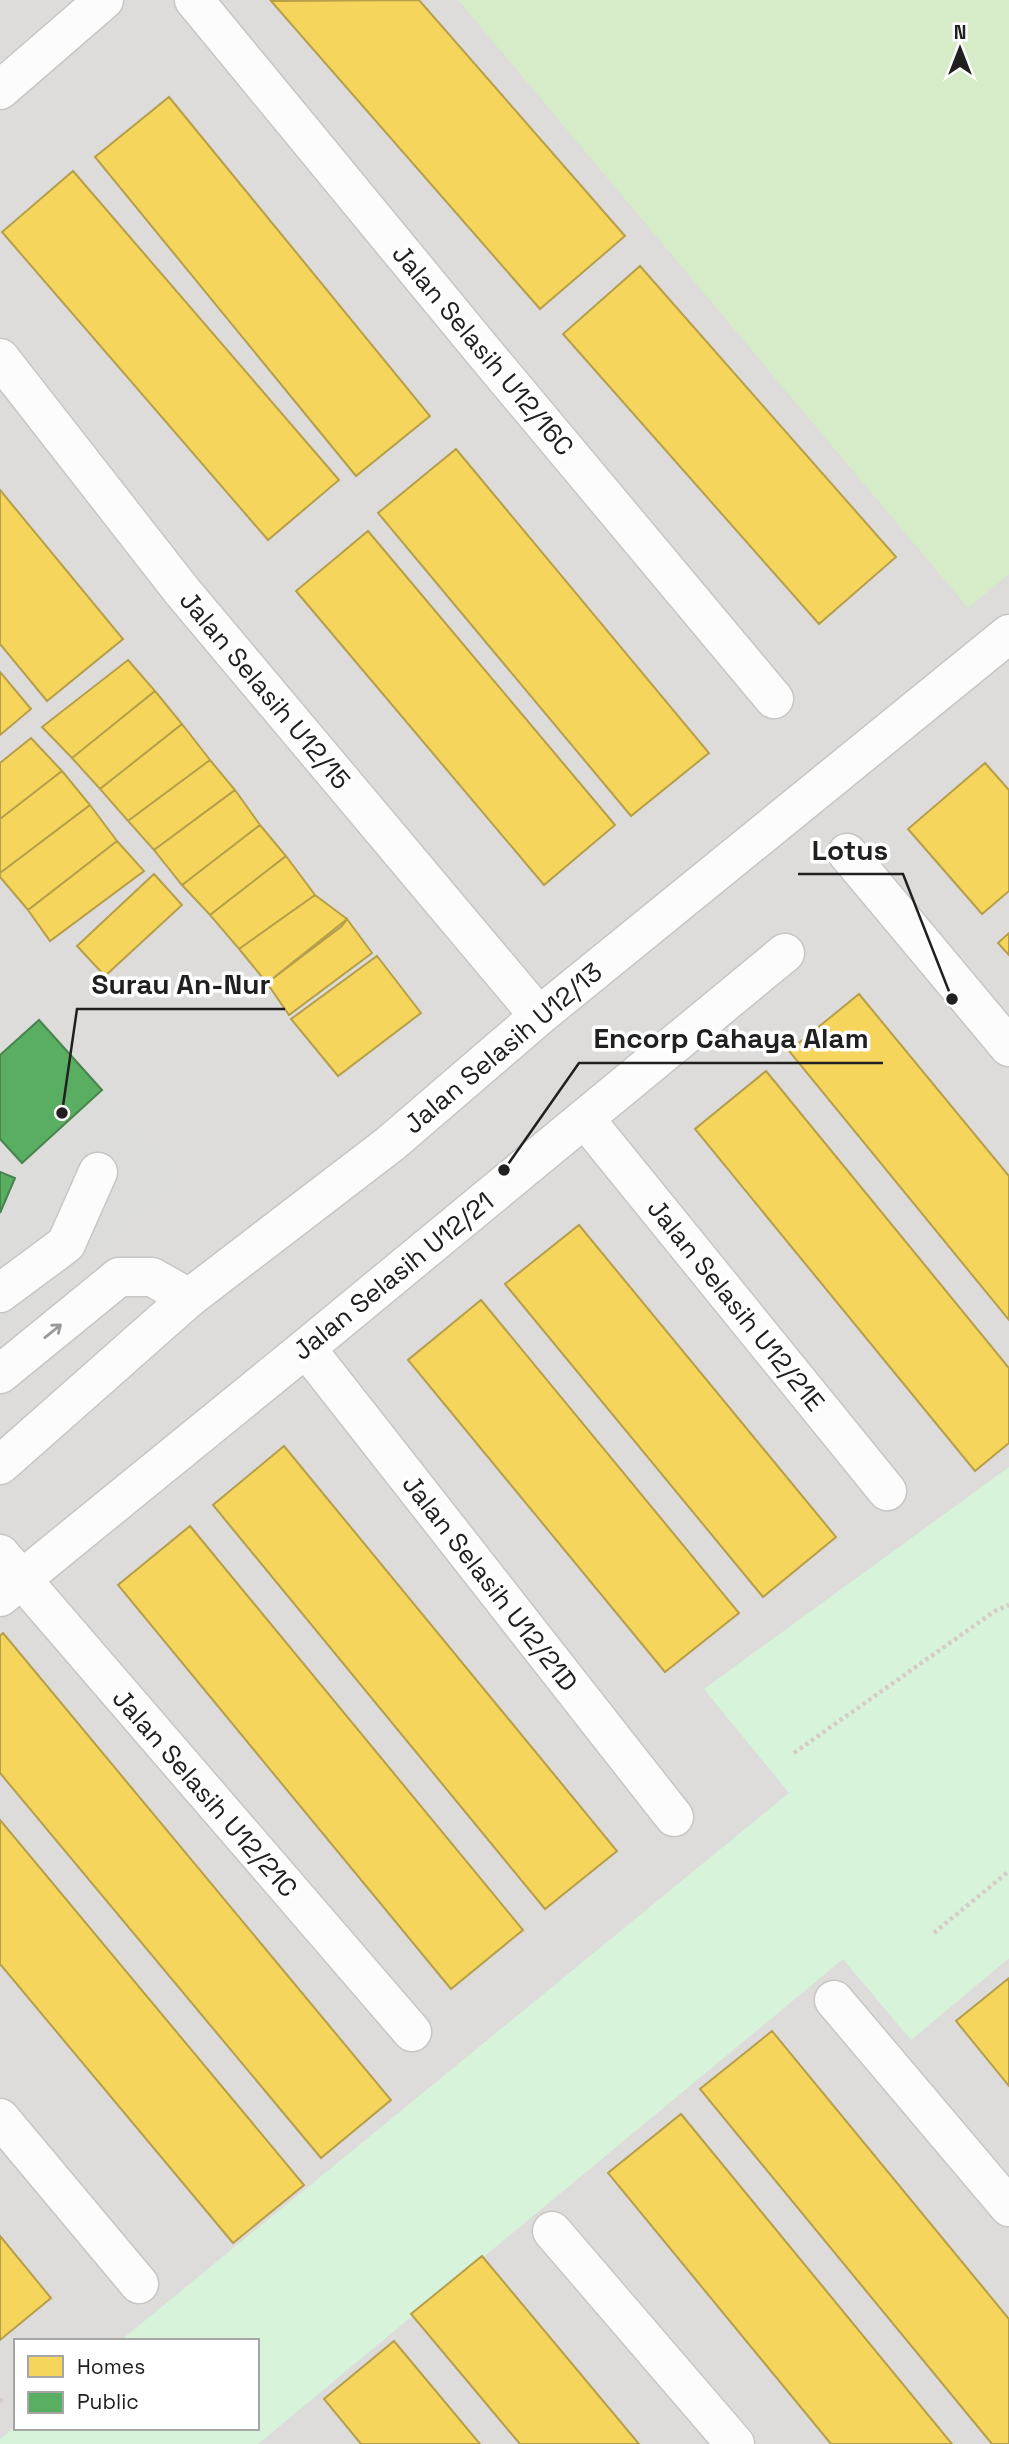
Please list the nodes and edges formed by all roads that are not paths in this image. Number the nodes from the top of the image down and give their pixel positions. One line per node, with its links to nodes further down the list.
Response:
1 (104, 0): 3 (street)
2 (194, 0): 6 (street, Jalan Selasih U12/16C)
3 (0, 90)
4 (0, 358): 9 (street, Jalan Selasih U12/15)
5 (1009, 634): 9 (street, Jalan Selasih U12/13)
6 (775, 699)
7 (847, 853): 10 (street)
8 (785, 953): 11 (street, Jalan Selasih U12/21)
9 (539, 1016): 14 (street, Jalan Selasih U12/13)
10 (1009, 1047)
11 (585, 1119): 15 (street, Jalan Selasih U12/21); 18 (street, Jalan Selasih U12/21E)
12 (99, 1172): 13 (street)
13 (0, 1293)
14 (189, 1298): 16 (street, one-way to 14); 17 (street, Jalan Selasih U12/13)
15 (306, 1348): 19 (street, Jalan Selasih U12/21); 20 (street, Jalan Selasih U12/21D)
16 (1, 1371)
17 (0, 1465)
18 (887, 1491)
19 (7, 1577): 22 (street, Jalan Selasih U12/21C)
20 (674, 1817)
21 (834, 2000): 24 (street)
22 (412, 2032)
23 (0, 2118): 26 (street)
24 (1009, 2207)
25 (552, 2231): 27 (street)
26 (139, 2284)
27 (735, 2444)

